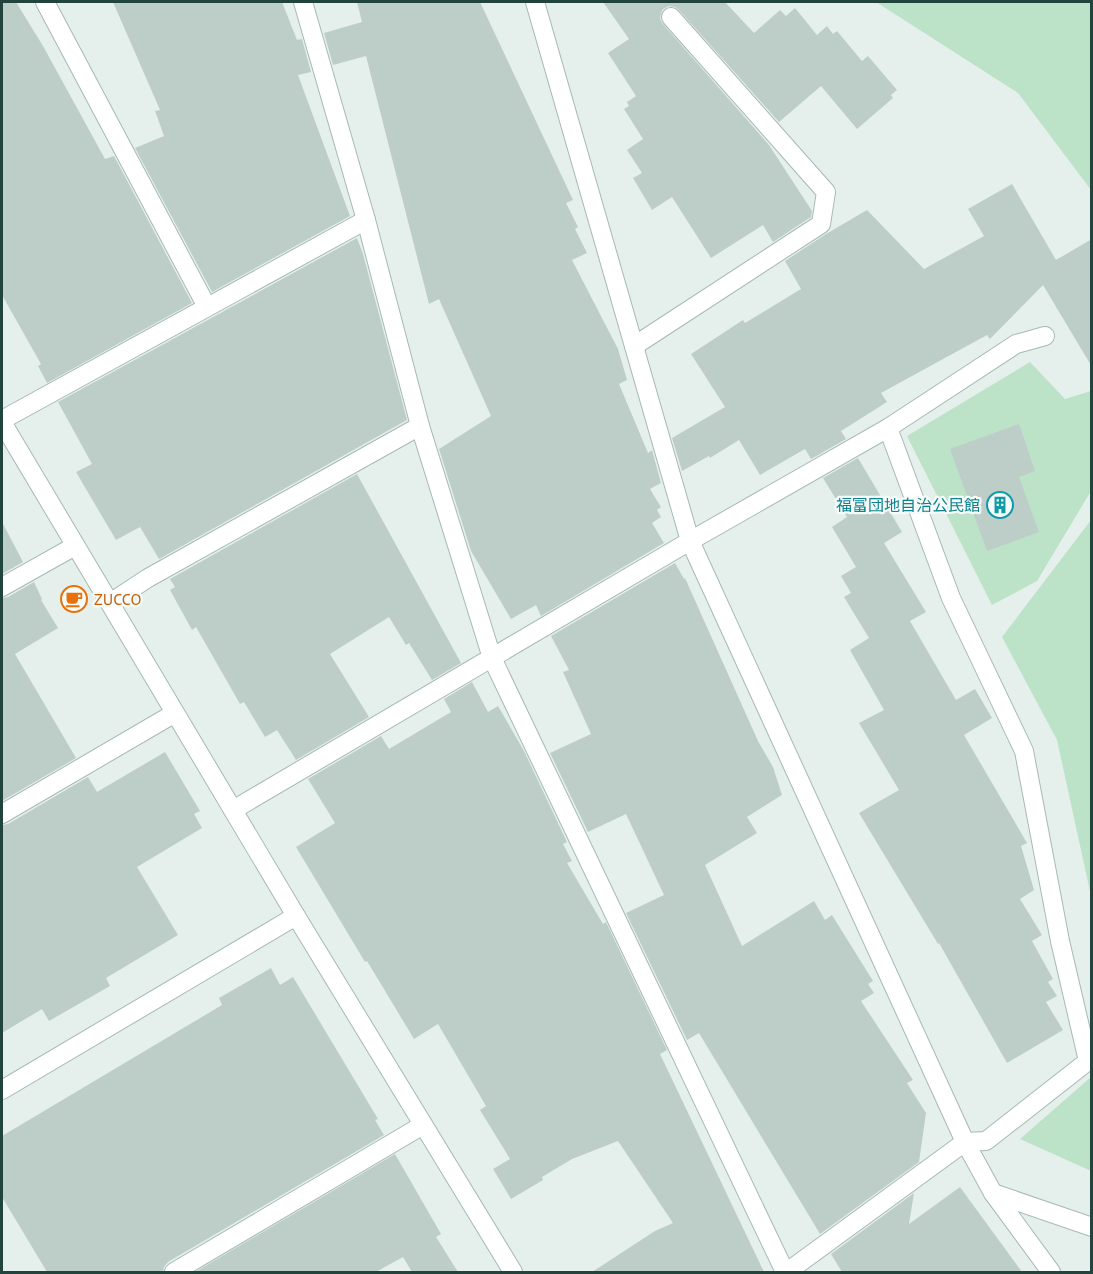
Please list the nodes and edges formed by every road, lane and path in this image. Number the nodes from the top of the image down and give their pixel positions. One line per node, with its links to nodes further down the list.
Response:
1 (45, 2): 6 (street)
2 (303, 2): 5 (street)
3 (535, 2): 8 (street)
4 (671, 17): 8 (street)
5 (366, 220): 6 (street); 10 (street)
6 (207, 307): 9 (street)
7 (1045, 336): 11 (street)
8 (634, 346): 12 (street)
9 (2, 421): 13 (street)
10 (420, 426): 15 (street); 16 (street)
11 (888, 428): 12 (street); 23 (street)
12 (690, 541): 16 (street); 23 (street)
13 (75, 546): 14 (street); 15 (street)
14 (2, 587)
15 (110, 603): 17 (street)
16 (492, 658): 18 (street); 28 (street)
17 (175, 713): 18 (street); 19 (street)
18 (233, 810): 20 (street)
19 (2, 814)
20 (296, 916): 21 (street); 22 (street)
21 (2, 1090)
22 (423, 1125): 26 (street); 27 (street)
23 (965, 1142): 24 (street); 28 (street)
24 (993, 1193): 25 (street); 29 (street)
25 (1092, 1227)
26 (174, 1272)
27 (513, 1272)
28 (786, 1272)
29 (1051, 1272)

